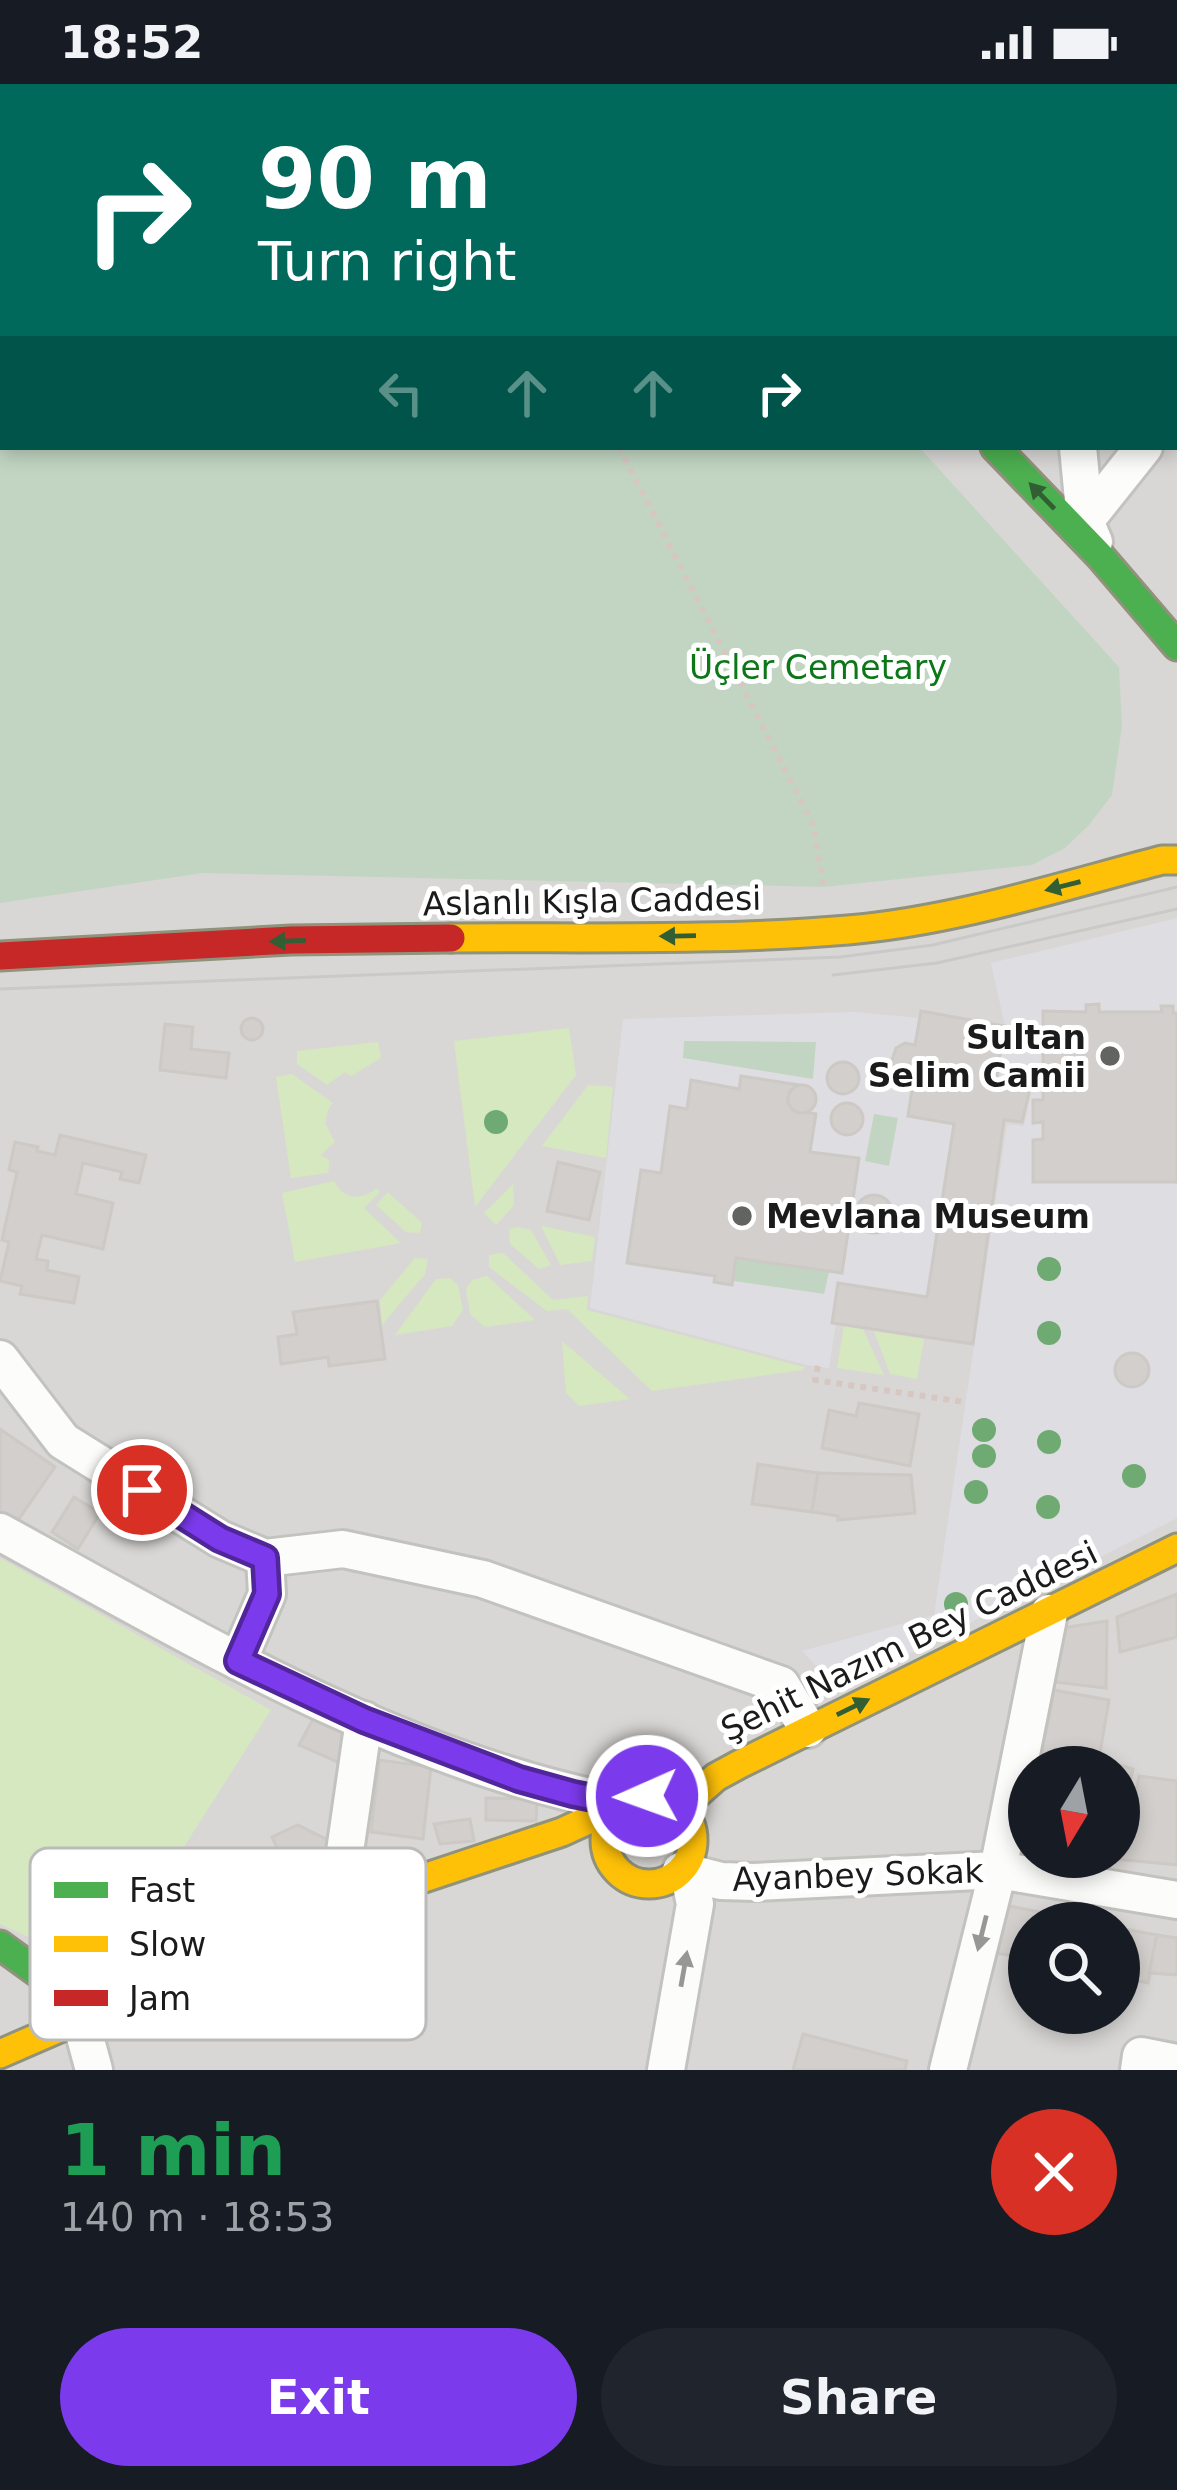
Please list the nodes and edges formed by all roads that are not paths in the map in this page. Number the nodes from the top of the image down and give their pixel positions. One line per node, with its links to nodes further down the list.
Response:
1 (998, 450): 5 (main road, one-way to 1)
2 (1078, 450): 4 (street)
3 (1142, 450): 4 (street)
4 (1085, 521): 5 (street)
5 (1100, 556): 6 (main road)
6 (1177, 646)
7 (1172, 859): 8 (main road, Aslanlı Kışla Caddesi, one-way to 8)
8 (0, 956)
9 (0, 1359): 12 (street)
10 (0, 1532): 14 (street)
11 (1177, 1548): 13 (main road, Şehit Nazım Bey Caddesi)
12 (265, 1558): 14 (street); 16 (street)
13 (1048, 1613): 16 (main road, Şehit Nazım Bey Caddesi, one-way to 13); 24 (street)
14 (238, 1661): 15 (street)
15 (364, 1720): 17 (street); 19 (street)
16 (808, 1729): 18 (main road, Şehit Nazım Bey Caddesi)
17 (623, 1804): 18 (main road); 21 (main road); 25 (main road)
18 (681, 1808): 23 (main road)
19 (346, 1848)
20 (549, 1864): 21 (main road)
21 (460, 1868): 26 (main road)
22 (590, 1868): 25 (main road)
23 (681, 1870): 24 (street, Ayanbey Sokak); 25 (main road); 35 (street, one-way to 23)
24 (998, 1870): 27 (street, Ayanbey Sokak); 36 (street, one-way to 36)
25 (619, 1872)
26 (426, 1877)
27 (1177, 1900)
28 (0, 1945): 29 (main road)
29 (30, 1964)
30 (31, 2040): 32 (main road)
31 (86, 2040): 34 (street)
32 (0, 2054)
33 (1177, 2063): 37 (street)
34 (94, 2070)
35 (666, 2070)
36 (947, 2070)
37 (1139, 2070)

